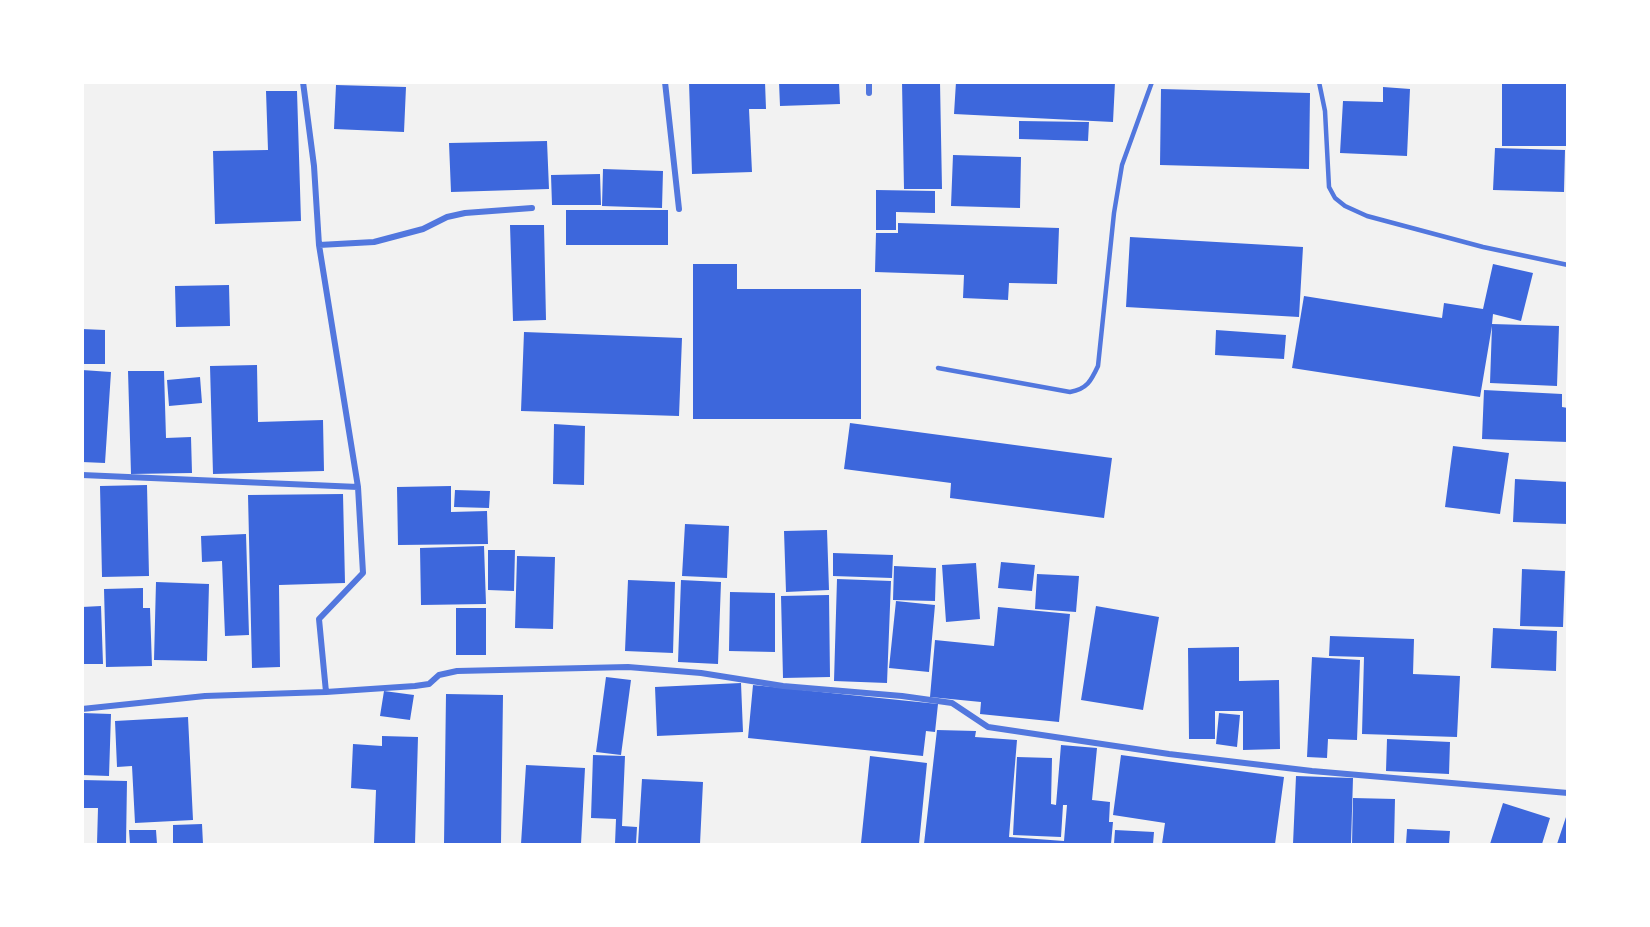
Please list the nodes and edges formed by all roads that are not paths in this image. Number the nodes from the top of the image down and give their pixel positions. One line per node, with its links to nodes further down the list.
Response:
1 (303, 82): 9 (street)
2 (665, 82): 8 (street)
3 (868, 82): 6 (street)
4 (1152, 82): 11 (lane)
5 (1319, 82): 10 (lane)
6 (869, 93)
7 (531, 208): 9 (street)
8 (679, 209)
9 (319, 245): 13 (street)
10 (1568, 265)
11 (938, 368)
12 (82, 475): 13 (street)
13 (358, 488): 14 (street)
14 (326, 692): 15 (street); 16 (street)
15 (82, 709)
16 (1568, 793)

